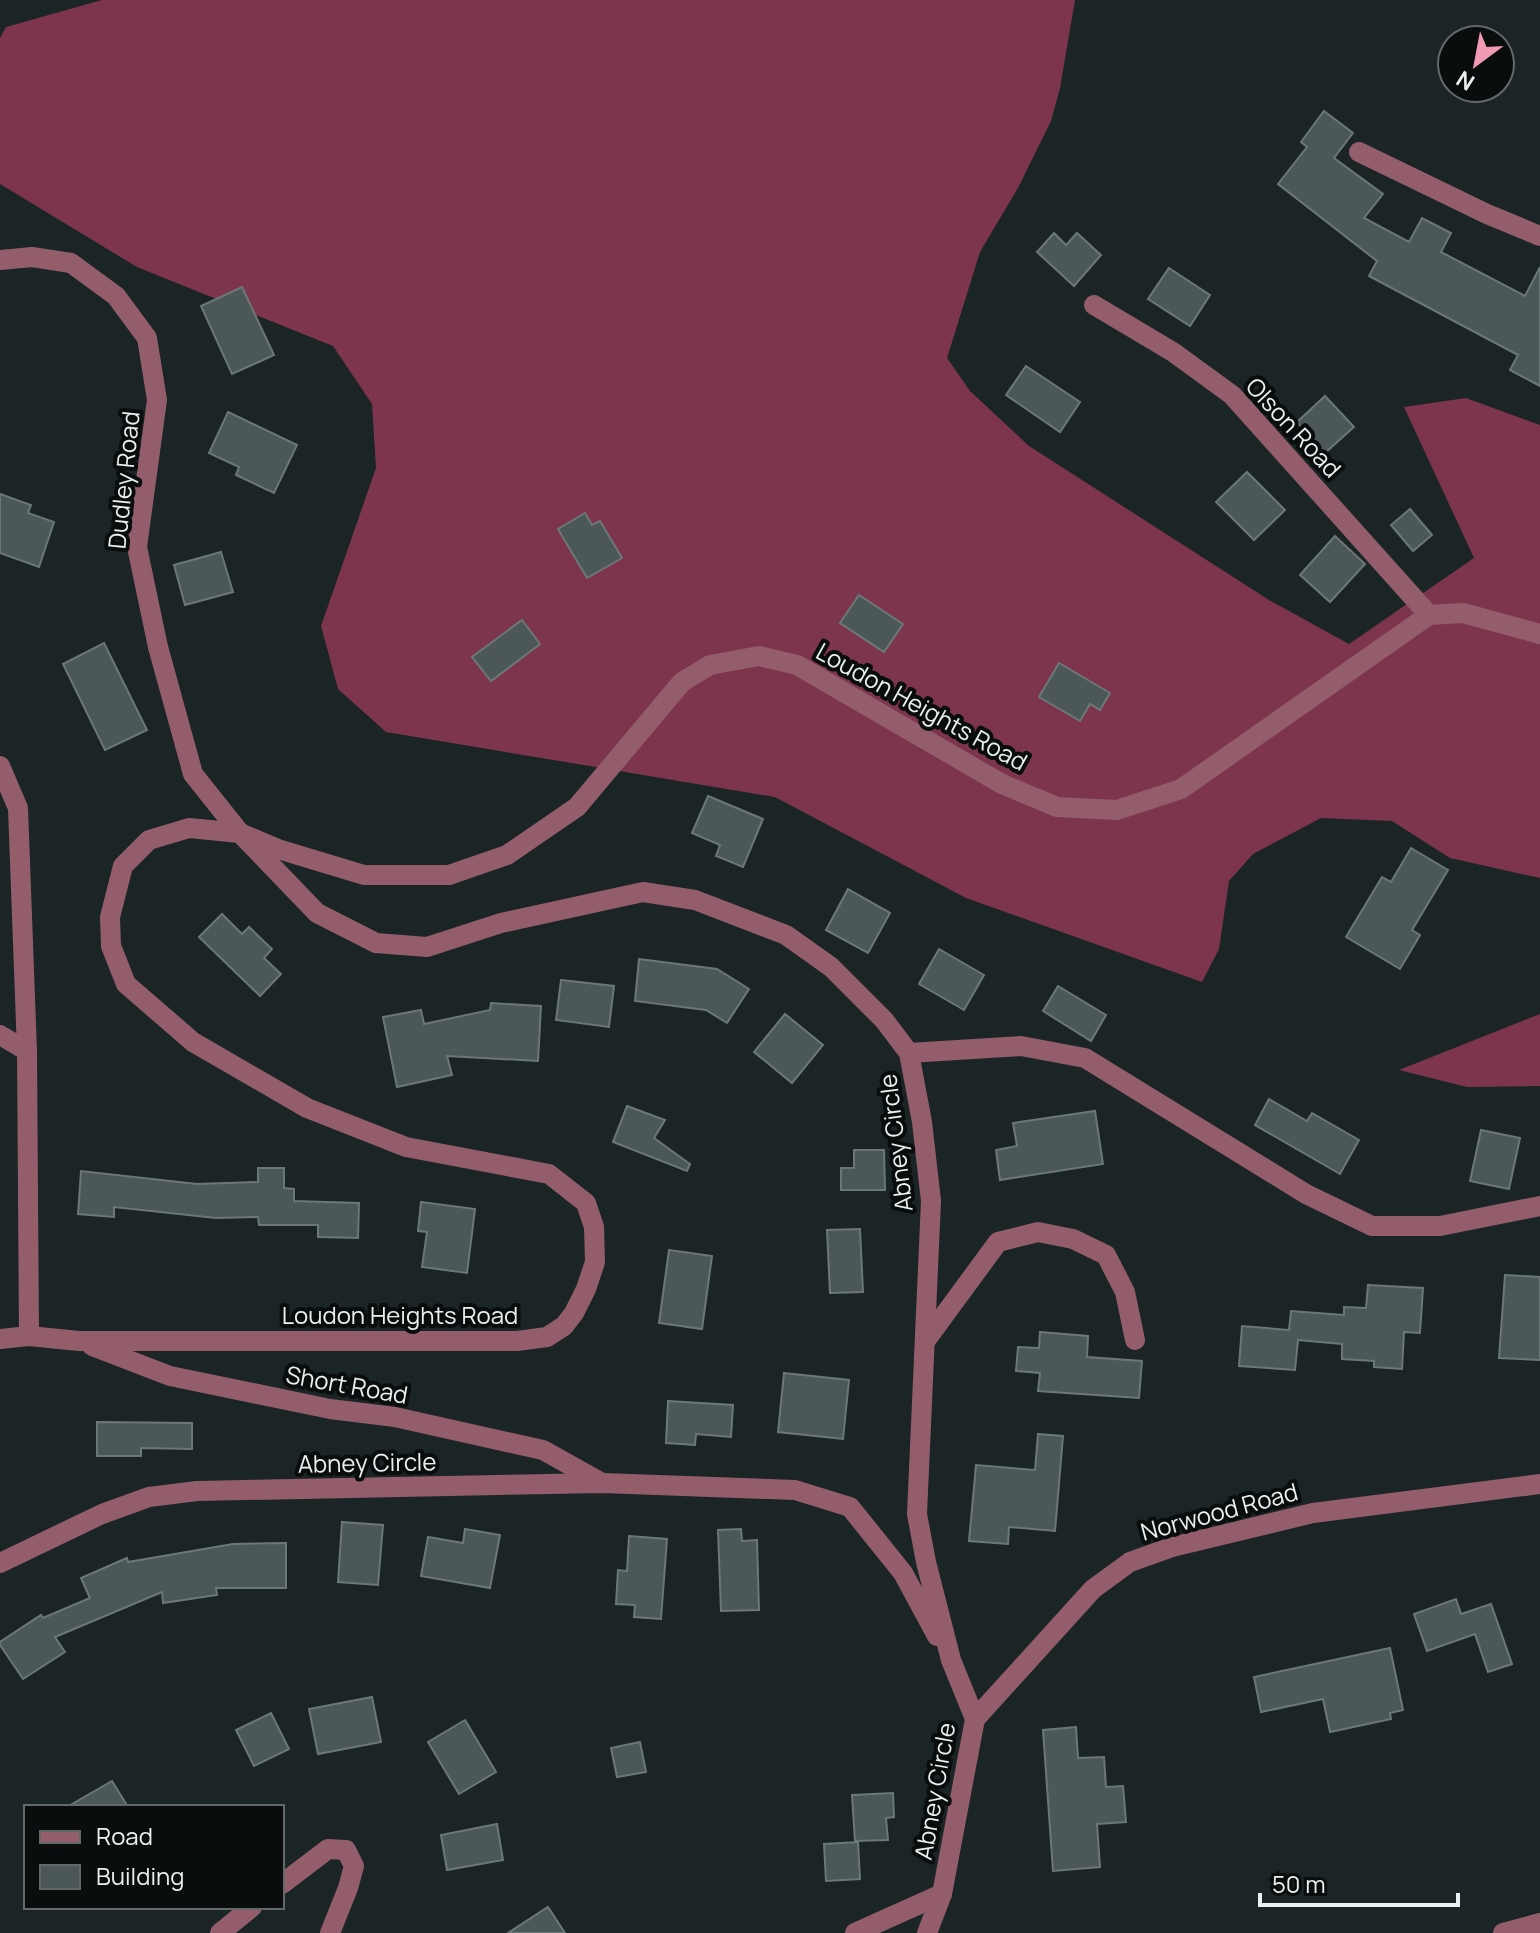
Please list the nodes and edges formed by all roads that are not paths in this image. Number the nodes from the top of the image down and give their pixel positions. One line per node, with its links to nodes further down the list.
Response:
1 (1359, 152): 2 (street)
2 (1540, 236)
3 (0, 260): 8 (street, Dudley Road)
4 (1094, 305): 5 (street, Olson Road)
5 (1429, 615): 6 (street); 8 (street, Loudon Heights Road)
6 (1540, 634)
7 (0, 766): 10 (street)
8 (240, 833): 11 (street, Abney Circle); 17 (street, Loudon Heights Road)
9 (0, 1035): 10 (street)
10 (27, 1051): 13 (street)
11 (909, 1053): 12 (street); 15 (street, Abney Circle)
12 (1540, 1206)
13 (29, 1336): 14 (street, Loudon Heights Road); 17 (street, Loudon Heights Road)
14 (0, 1339)
15 (926, 1340): 16 (street); 21 (street, Abney Circle)
16 (1135, 1340)
17 (79, 1341): 18 (street, Short Road)
18 (602, 1483): 20 (street, Abney Circle); 21 (street, Abney Circle)
19 (1540, 1484): 22 (street, Norwood Road)
20 (0, 1563)
21 (951, 1660): 22 (street, Abney Circle)
22 (975, 1719): 24 (street, Abney Circle)
23 (284, 1882): 28 (street)
24 (942, 1894): 29 (street); 30 (street, Abney Circle)
25 (250, 1909): 27 (street)
26 (1540, 1923): 31 (street)
27 (220, 1933)
28 (330, 1933)
29 (855, 1933)
30 (927, 1933)
31 (1503, 1933)

